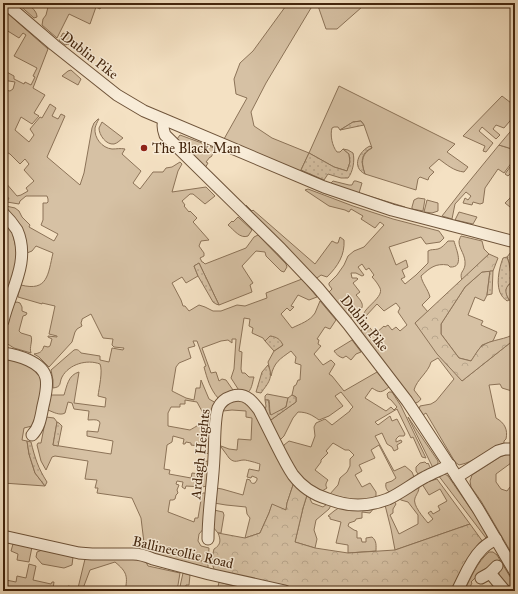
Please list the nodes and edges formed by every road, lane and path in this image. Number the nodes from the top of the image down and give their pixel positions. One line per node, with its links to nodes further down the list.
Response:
1 (5, 3): 2 (street, Dublin Pike)
2 (164, 120): 4 (street, Dublin Pike); 9 (street, Dublin Pike)
3 (3, 213): 5 (street)
4 (515, 242)
5 (3, 321)
6 (3, 353): 7 (street)
7 (32, 435)
8 (515, 449): 10 (street)
9 (450, 465): 10 (street, Dublin Pike); 12 (street, Ardagh Heights)
10 (457, 477): 13 (street, Dublin Pike)
11 (3, 536): 16 (street, Ballinecollie Road)
12 (208, 539)
13 (496, 539): 15 (street, Dublin Pike); 18 (street)
14 (490, 572): 19 (street)
15 (515, 572)
16 (261, 589): 17 (street, Ballinecollie Road)
17 (285, 591)
18 (456, 591)
19 (505, 591)

